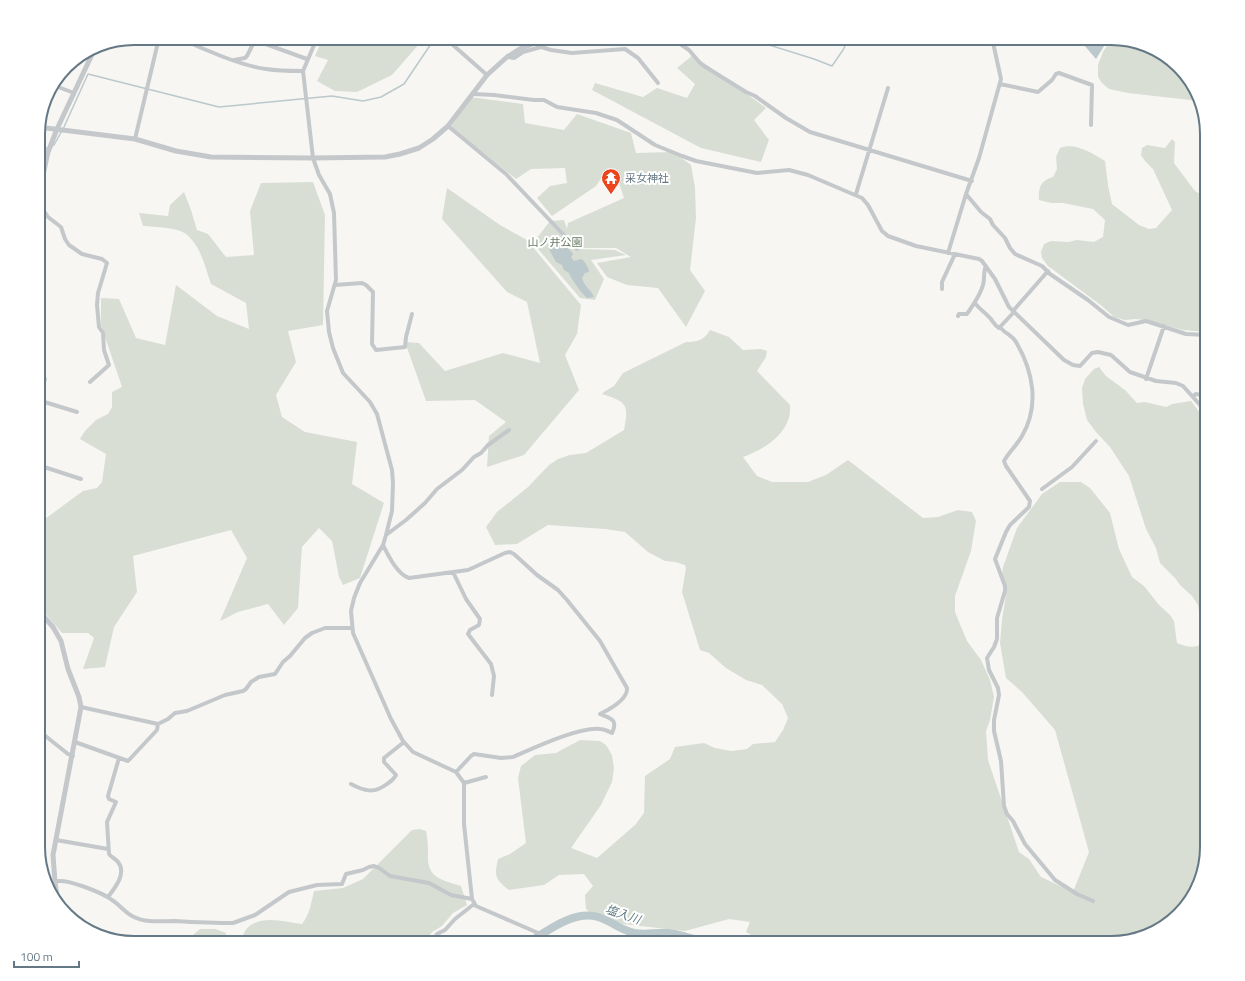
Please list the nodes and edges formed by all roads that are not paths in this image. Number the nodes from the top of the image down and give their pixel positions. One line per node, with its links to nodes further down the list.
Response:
1 (157, 45): 26 (street)
2 (197, 45): 13 (street)
3 (253, 45): 13 (street)
4 (269, 45): 12 (street)
5 (314, 45): 12 (street)
6 (453, 45): 15 (street)
7 (530, 45): 11 (street)
8 (682, 45): 27 (street)
9 (994, 45): 17 (street)
10 (91, 56): 20 (street)
11 (508, 57): 15 (street); 16 (street)
12 (307, 59): 14 (street)
13 (234, 60): 14 (street)
14 (303, 71): 28 (street)
15 (487, 75): 21 (street)
16 (658, 84)
17 (1000, 84): 22 (street); 30 (street)
18 (59, 87): 20 (street)
19 (888, 88): 27 (street)
20 (74, 93): 25 (street)
21 (473, 94): 23 (street); 31 (street)
22 (1091, 125)
23 (448, 126): 28 (street); 34 (street)
24 (45, 128): 25 (street)
25 (57, 129): 26 (street); 29 (street)
26 (135, 139): 28 (street)
27 (869, 150): 30 (street); 31 (street)
28 (313, 158): 39 (street)
29 (45, 162)
30 (972, 181): 32 (street)
31 (856, 194): 35 (street)
32 (966, 194): 35 (street); 38 (street)
33 (45, 213): 49 (street)
34 (577, 249)
35 (948, 253): 36 (street)
36 (955, 254): 37 (street); 40 (street)
37 (986, 266): 41 (street); 42 (street)
38 (1048, 271): 42 (street); 45 (street)
39 (335, 285): 43 (street); 60 (street)
40 (942, 289)
41 (975, 303): 44 (street); 46 (street)
42 (1014, 312): 48 (street); 83 (street)
43 (412, 314)
44 (958, 316)
45 (1164, 326): 47 (street); 48 (street)
46 (999, 328)
47 (1200, 335)
48 (1146, 379): 51 (street)
49 (90, 382)
50 (1200, 395): 51 (street)
51 (1193, 396): 53 (street)
52 (45, 403): 54 (street)
53 (1200, 406)
54 (77, 412)
55 (509, 430): 60 (street)
56 (1096, 441): 59 (street)
57 (45, 467): 58 (street)
58 (81, 479)
59 (1042, 489)
60 (386, 535): 61 (street)
61 (383, 545): 62 (street); 64 (street)
62 (453, 572): 65 (street); 73 (street)
63 (45, 618): 66 (street)
64 (352, 628): 67 (street); 70 (street)
65 (492, 695)
66 (81, 707): 67 (street); 69 (street)
67 (158, 724): 72 (street)
68 (45, 736): 71 (street)
69 (75, 742): 71 (street); 72 (street)
70 (404, 742): 73 (street); 76 (street)
71 (73, 756): 77 (street)
72 (118, 758): 78 (street)
73 (456, 772): 75 (street)
74 (486, 776): 75 (street)
75 (464, 783): 82 (street)
76 (351, 784)
77 (56, 840): 78 (street); 79 (street)
78 (108, 849): 81 (street)
79 (55, 882): 80 (street); 81 (street)
80 (56, 889)
81 (108, 897): 82 (street)
82 (473, 901): 84 (street); 85 (street)
83 (1093, 901)
84 (435, 936)
85 (545, 936)

